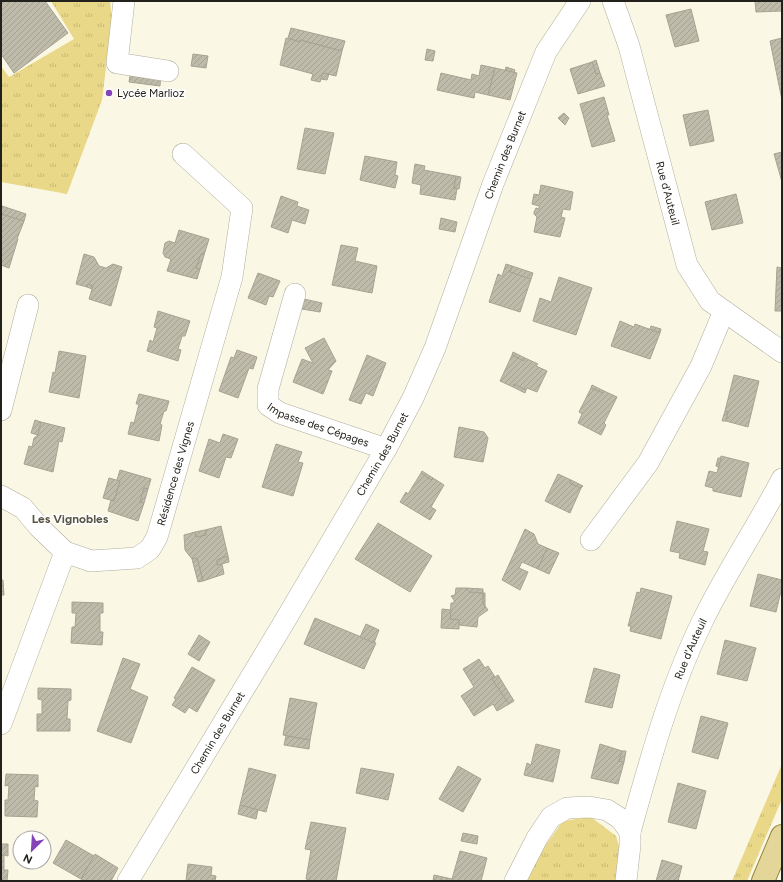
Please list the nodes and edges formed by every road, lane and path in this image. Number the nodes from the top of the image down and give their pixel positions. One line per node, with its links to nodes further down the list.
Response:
1 (124, 1): 4 (street)
2 (580, 1): 11 (street, Chemin des Burnet)
3 (612, 4): 8 (street, Rue d'Auteuil)
4 (168, 72)
5 (183, 154): 15 (street, Résidence des Vignes)
6 (295, 294): 11 (street, Impasse des Cépages)
7 (28, 305): 10 (street)
8 (724, 311): 9 (street, Rue d'Auteuil); 14 (street)
9 (782, 352)
10 (1, 410)
11 (386, 449): 19 (street, Chemin des Burnet)
12 (782, 479): 17 (street, Rue d'Auteuil)
13 (1, 496): 15 (street)
14 (591, 540)
15 (65, 552): 16 (street)
16 (1, 724)
17 (630, 832): 20 (street); 21 (street, Rue d'Auteuil)
18 (782, 836): 22 (main road)
19 (128, 881)
20 (515, 881)
21 (626, 881)
22 (763, 881)

